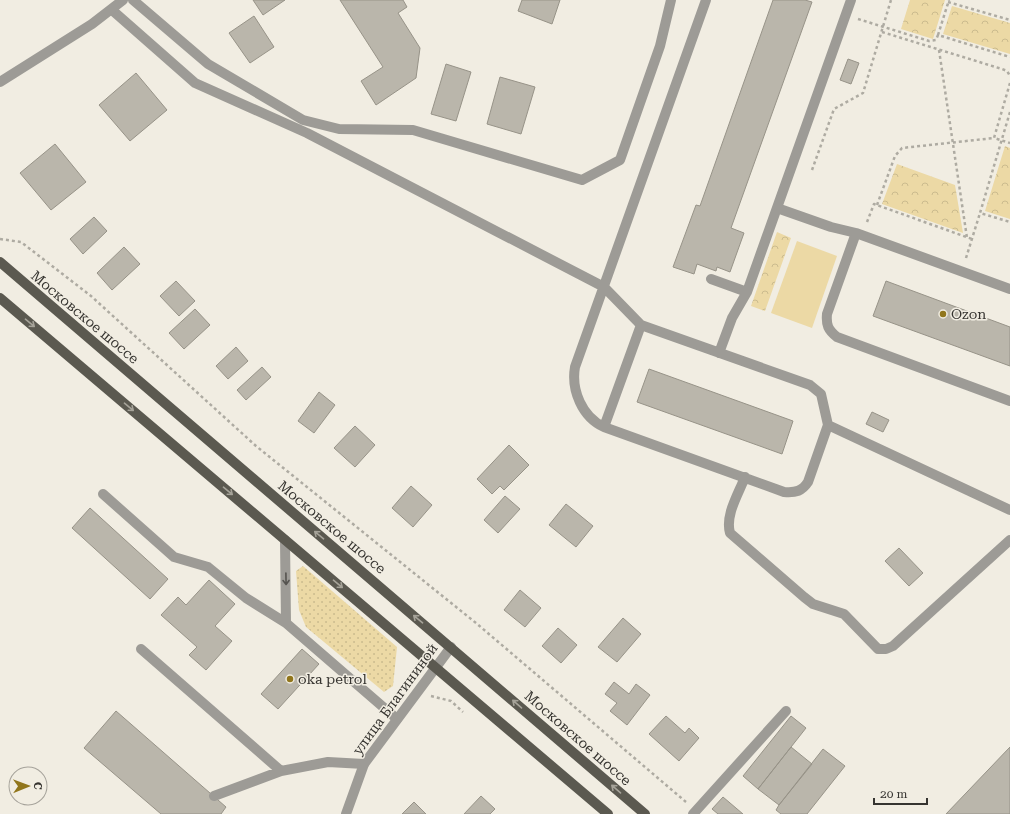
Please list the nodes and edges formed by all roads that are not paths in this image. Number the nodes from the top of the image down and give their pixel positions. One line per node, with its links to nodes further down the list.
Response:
1 (123, 0): 6 (street)
2 (133, 0): 3 (street)
3 (671, 0)
4 (706, 0): 12 (street)
5 (852, 0): 8 (street)
6 (112, 10): 7 (street); 12 (street)
7 (0, 82)
8 (777, 208): 9 (street); 14 (street)
9 (859, 235): 13 (street); 18 (street)
10 (0, 262): 27 (main road, Московское шоссе, one-way to 10)
11 (711, 279): 14 (street)
12 (604, 287): 16 (street); 20 (street)
13 (1010, 289)
14 (747, 292): 17 (street)
15 (0, 298): 24 (main road, one-way to 24)
16 (641, 325): 17 (street); 20 (street)
17 (720, 353): 19 (street)
18 (1010, 401)
19 (828, 425): 21 (street); 23 (street)
20 (604, 427): 21 (street)
21 (745, 478): 25 (street)
22 (103, 494): 26 (street)
23 (1010, 510)
24 (285, 540): 26 (street, one-way to 26); 29 (main road, one-way to 29)
25 (1010, 540)
26 (286, 622): 31 (street)
27 (451, 647): 29 (street, улица Благининой); 38 (main road, Московское шоссе, one-way to 27)
28 (141, 649): 33 (street)
29 (435, 667): 31 (street, улица Благининой); 37 (main road)
30 (786, 711): 35 (street)
31 (397, 719): 32 (street, улица Благининой)
32 (364, 764): 33 (street); 36 (street, улица Благининой)
33 (281, 771): 34 (street)
34 (214, 796)
35 (694, 812)
36 (346, 814)
37 (608, 814)
38 (645, 814)

